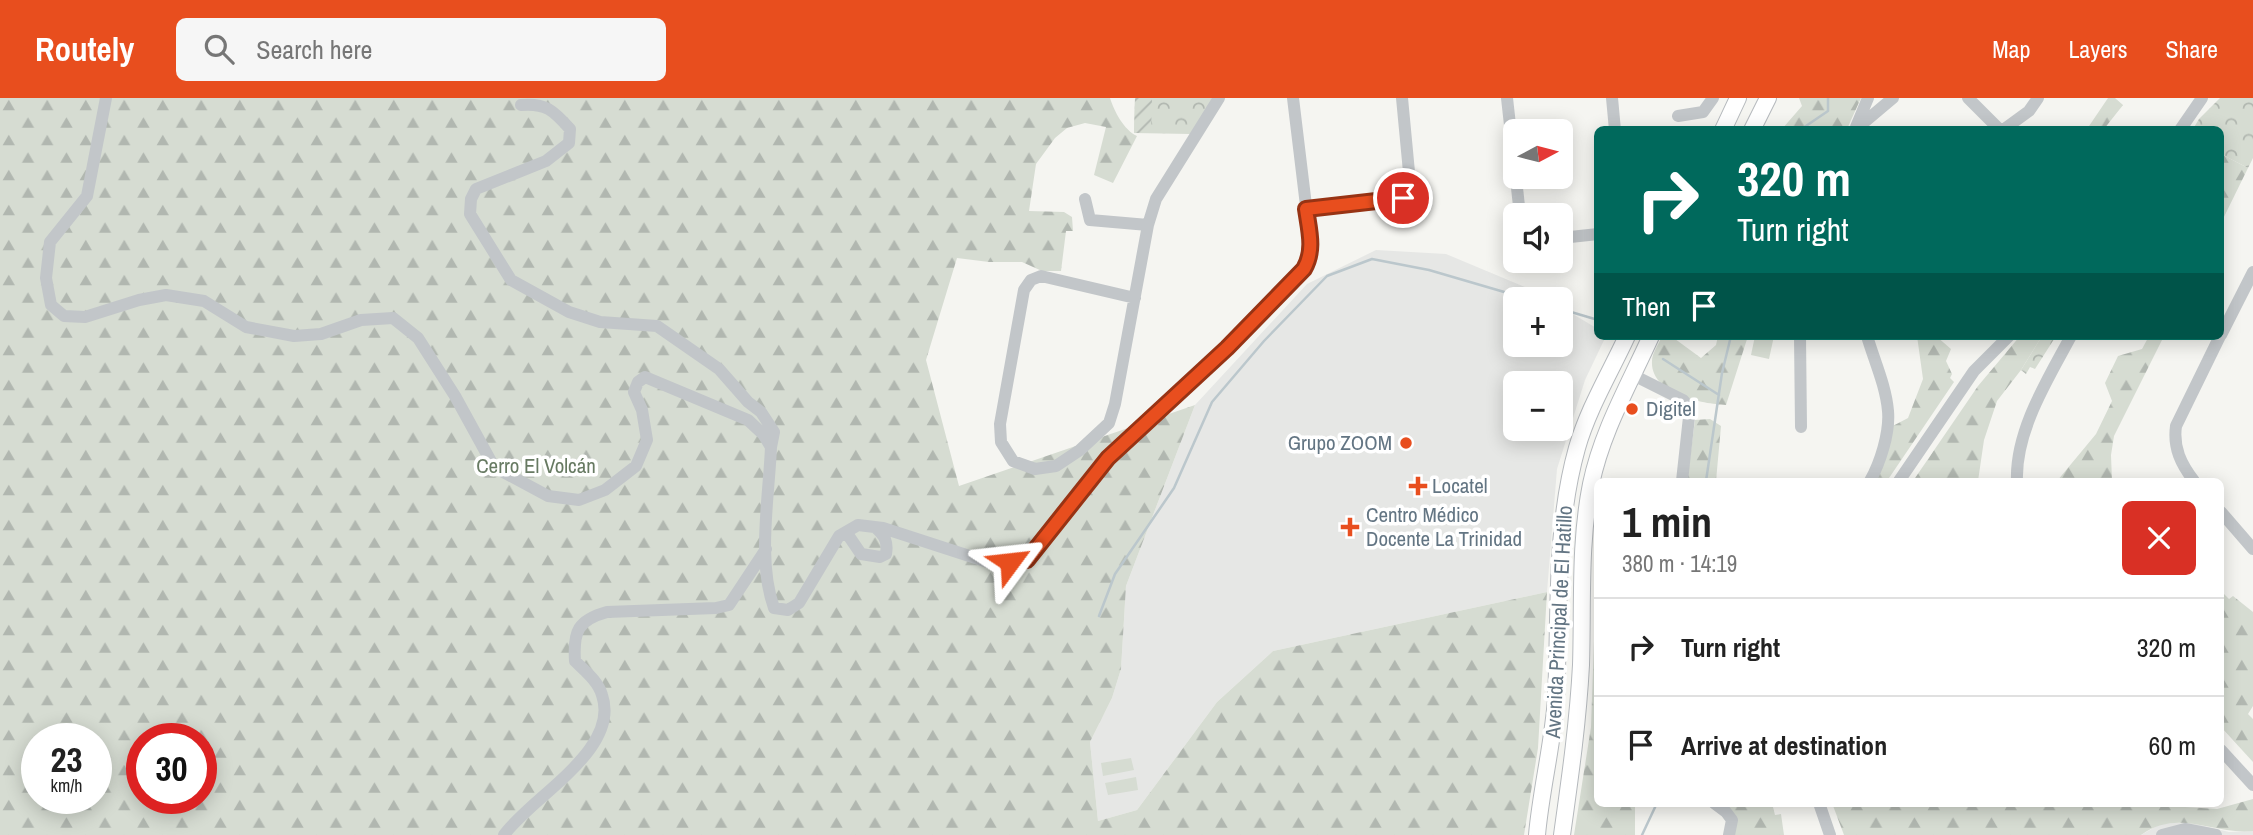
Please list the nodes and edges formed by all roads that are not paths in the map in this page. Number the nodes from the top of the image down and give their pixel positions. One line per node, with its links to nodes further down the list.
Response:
1 (106, 98): 43 (street)
2 (1219, 98): 28 (street)
3 (1293, 98): 27 (street)
4 (1402, 98): 27 (street)
5 (1507, 98): 26 (street)
6 (1612, 98): 17 (street)
7 (1713, 98): 16 (street)
8 (1738, 98): 18 (main road)
9 (1768, 98): 19 (main road)
10 (1868, 98): 20 (street)
11 (1893, 98): 21 (street)
12 (1968, 98): 22 (street)
13 (2038, 98): 23 (street)
14 (2202, 98): 24 (street)
15 (521, 105): 43 (street)
16 (1678, 116)
17 (1615, 126)
18 (1725, 126)
19 (1754, 126)
20 (1857, 126)
21 (1860, 126)
22 (1998, 126)
23 (2008, 126)
24 (2182, 126)
25 (1085, 199): 28 (street)
26 (1519, 203)
27 (1306, 209): 50 (street)
28 (1148, 225): 32 (street)
29 (1594, 234): 30 (street)
30 (1573, 237)
31 (2253, 272): 33 (street)
32 (1135, 298): 32 (street)
33 (2224, 330)
34 (1625, 340): 59 (main road, Avenida Principal de El Hatillo)
35 (1649, 340): 41 (main road, Avenida Principal de El Hatillo)
36 (1800, 340): 42 (street)
37 (1868, 340): 45 (street)
38 (2006, 340): 46 (street)
39 (2069, 340): 47 (street)
40 (2219, 340): 48 (street)
41 (1632, 376): 44 (street); 60 (main road, Avenida Principal de El Hatillo)
42 (1801, 428)
43 (771, 447): 52 (street)
44 (1682, 478)
45 (1871, 478)
46 (1901, 478)
47 (2017, 478)
48 (2192, 478)
49 (2224, 515): 53 (street)
50 (876, 527): 51 (street); 51 (street)
51 (846, 532): 52 (street)
52 (766, 549): 58 (street)
53 (2253, 549)
54 (2224, 753): 55 (street)
55 (2253, 785)
56 (1720, 807): 61 (street)
57 (1820, 807): 62 (street)
58 (504, 835)
59 (1537, 835)
60 (1562, 835)
61 (1729, 835)
62 (1830, 835)
63 (2162, 835): 64 (street)
64 (2216, 835)

